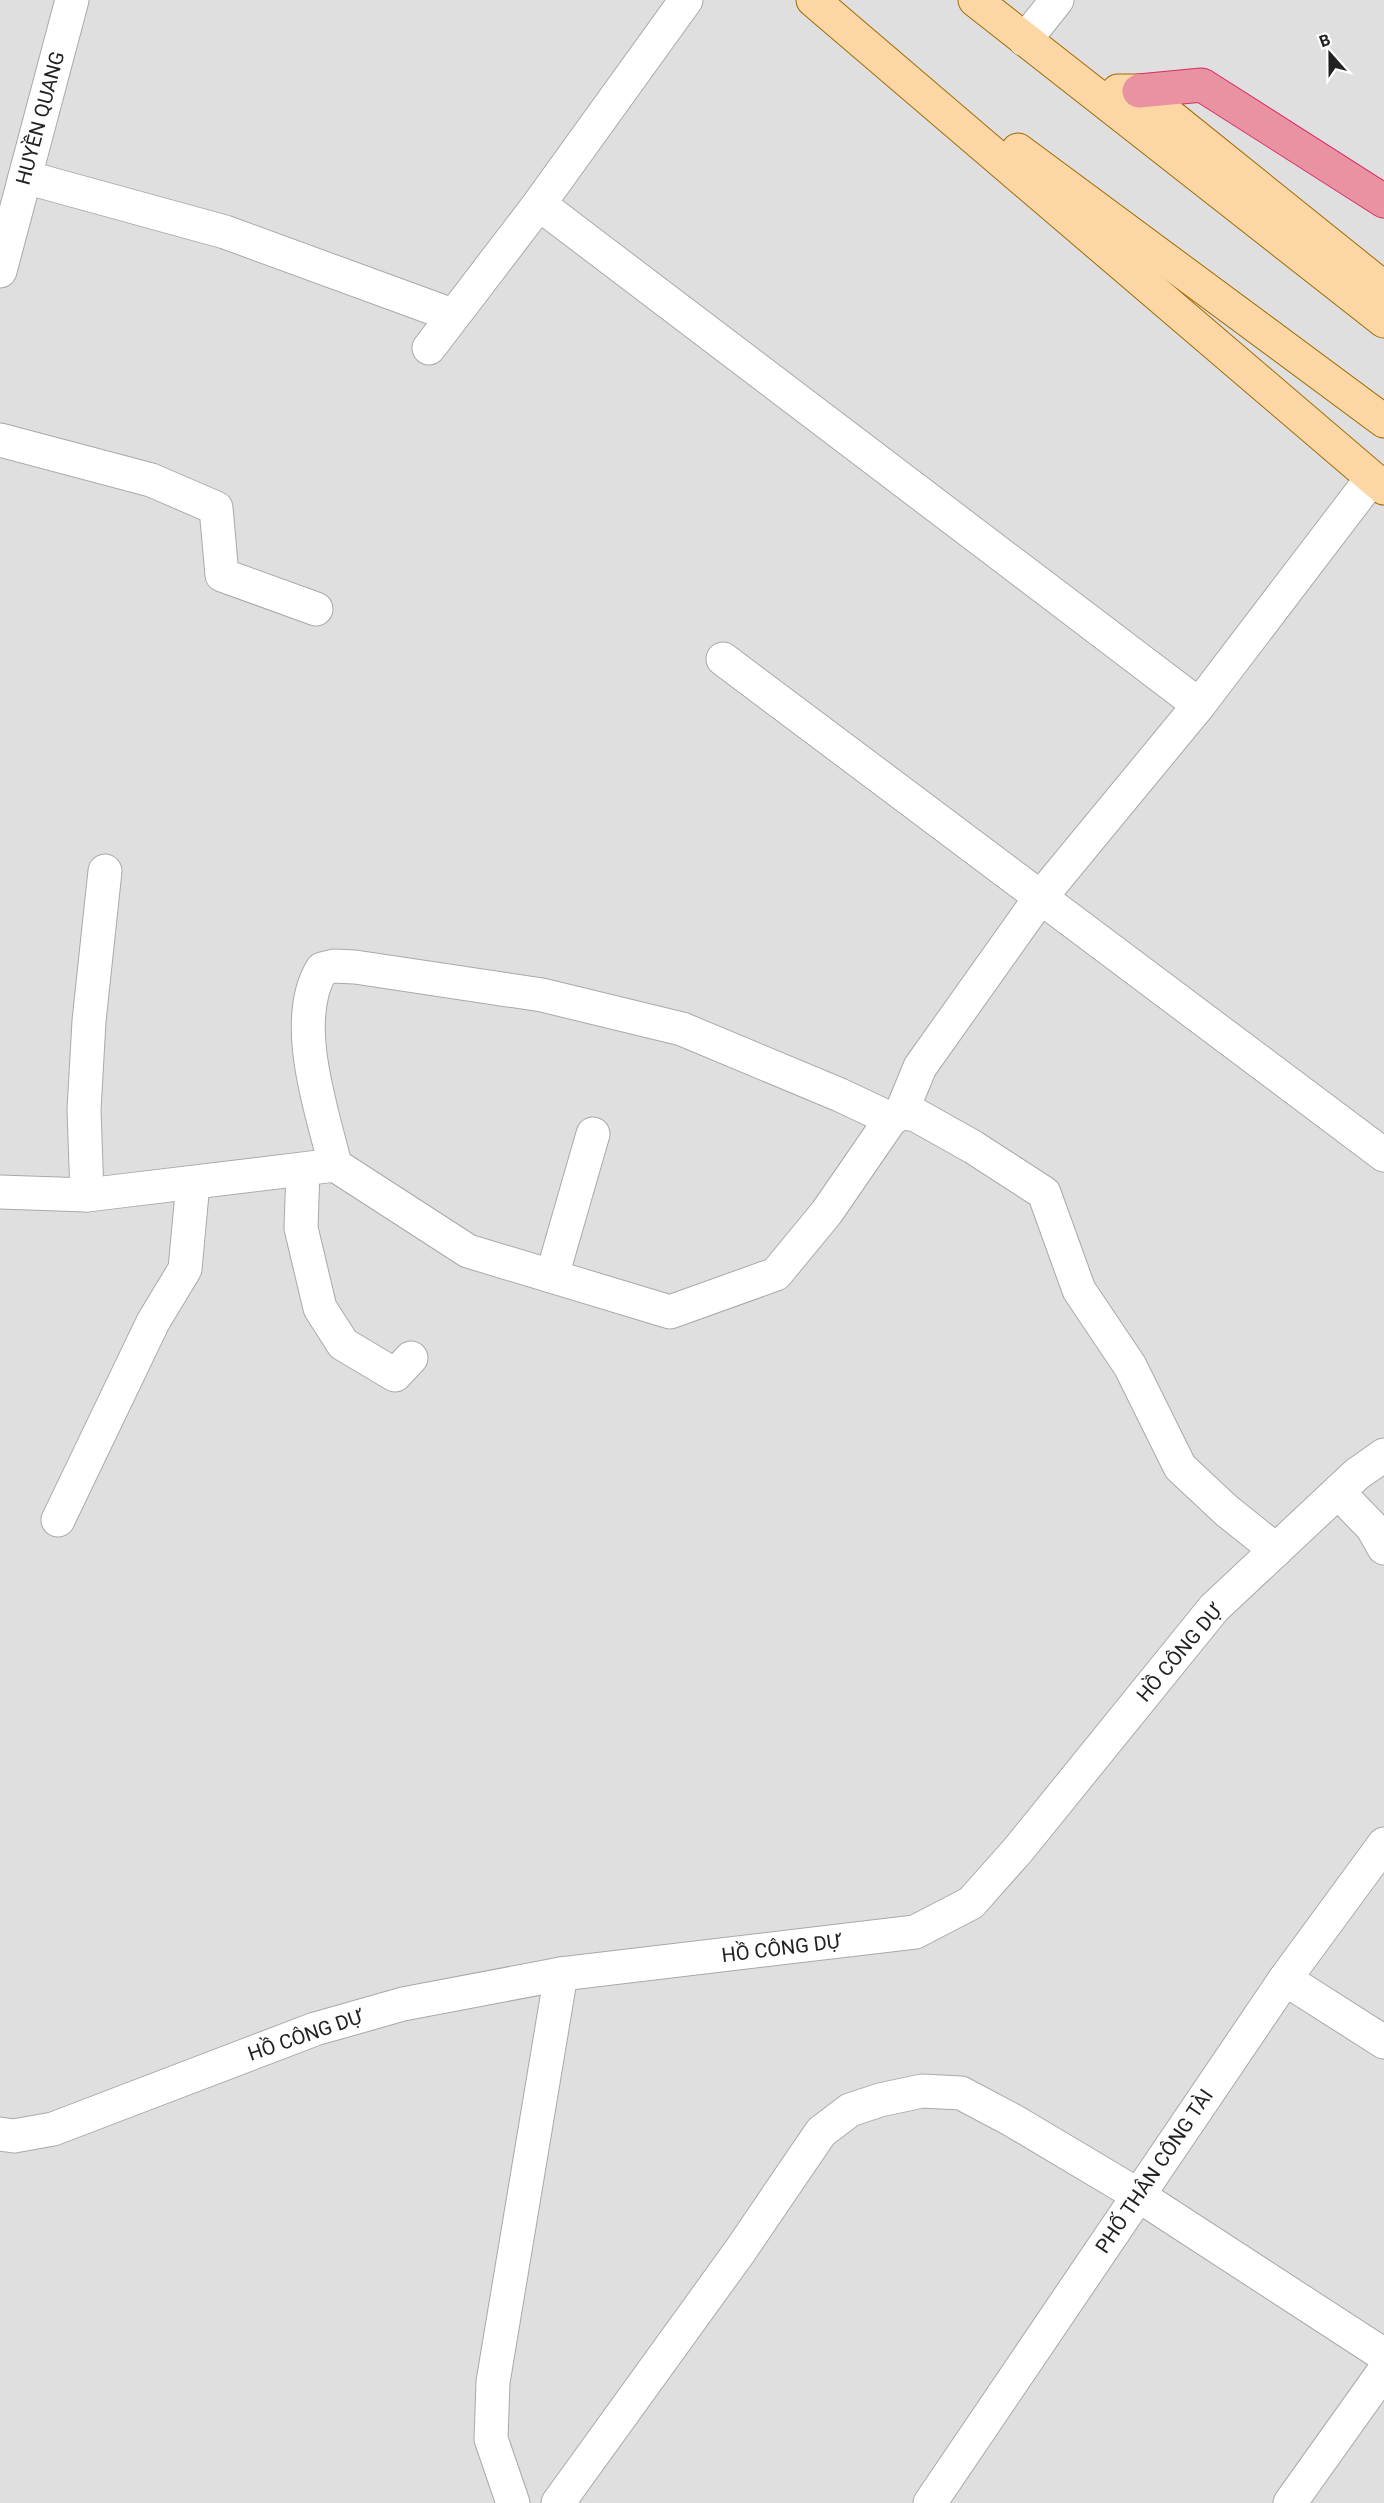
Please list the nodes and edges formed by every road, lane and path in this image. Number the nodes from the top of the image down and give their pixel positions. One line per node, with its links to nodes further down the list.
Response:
1 (72, 0): 10 (street, HUYỀN QUANG)
2 (686, 0): 12 (street)
3 (813, 0): 20 (main road)
4 (817, 0): 18 (main road)
5 (975, 0): 7 (main road)
6 (1058, 0): 7 (street)
7 (1025, 40): 8 (main road)
8 (1089, 90): 9 (main road); 16 (main road)
9 (1139, 92): 11 (highway); 14 (main road)
10 (25, 177): 13 (street, HUYỀN QUANG); 15 (street)
11 (1384, 201)
12 (540, 204): 15 (street); 23 (street)
13 (1, 260)
14 (1384, 288)
15 (452, 315): 17 (street)
16 (1384, 321)
17 (429, 348)
18 (1384, 421)
19 (0, 440): 21 (street)
20 (1378, 483): 23 (street)
21 (316, 609)
22 (723, 659): 25 (street)
23 (1199, 705): 25 (street)
24 (105, 871): 33 (street)
25 (1040, 898): 26 (street); 28 (street)
26 (896, 1116): 29 (street); 34 (street); 40 (street)
27 (592, 1134): 34 (street)
28 (1384, 1155)
29 (335, 1165): 30 (street); 34 (street)
30 (303, 1170): 31 (street); 35 (street)
31 (193, 1183): 33 (street); 38 (street)
32 (0, 1192): 33 (street)
33 (87, 1195)
34 (552, 1276)
35 (411, 1358)
36 (1384, 1455): 37 (street, HỒ CÔNG DỰ)
37 (1338, 1492): 39 (street); 40 (street, HỒ CÔNG DỰ)
38 (58, 1520)
39 (1384, 1548)
40 (1276, 1550): 42 (street, HỒ CÔNG DỰ)
41 (1384, 1844): 43 (street, PHỐ THÂN CÔNG TÀI)
42 (561, 1974): 45 (street, HỒ CÔNG DỰ); 49 (street)
43 (1285, 1979): 44 (street); 46 (street, PHỐ THÂN CÔNG TÀI)
44 (1384, 2042)
45 (0, 2134)
46 (1138, 2195): 47 (street); 50 (street); 51 (street, PHỐ THÂN CÔNG TÀI)
47 (1384, 2355)
48 (1384, 2371): 52 (street)
49 (513, 2503)
50 (558, 2503)
51 (930, 2503)
52 (1290, 2503)

